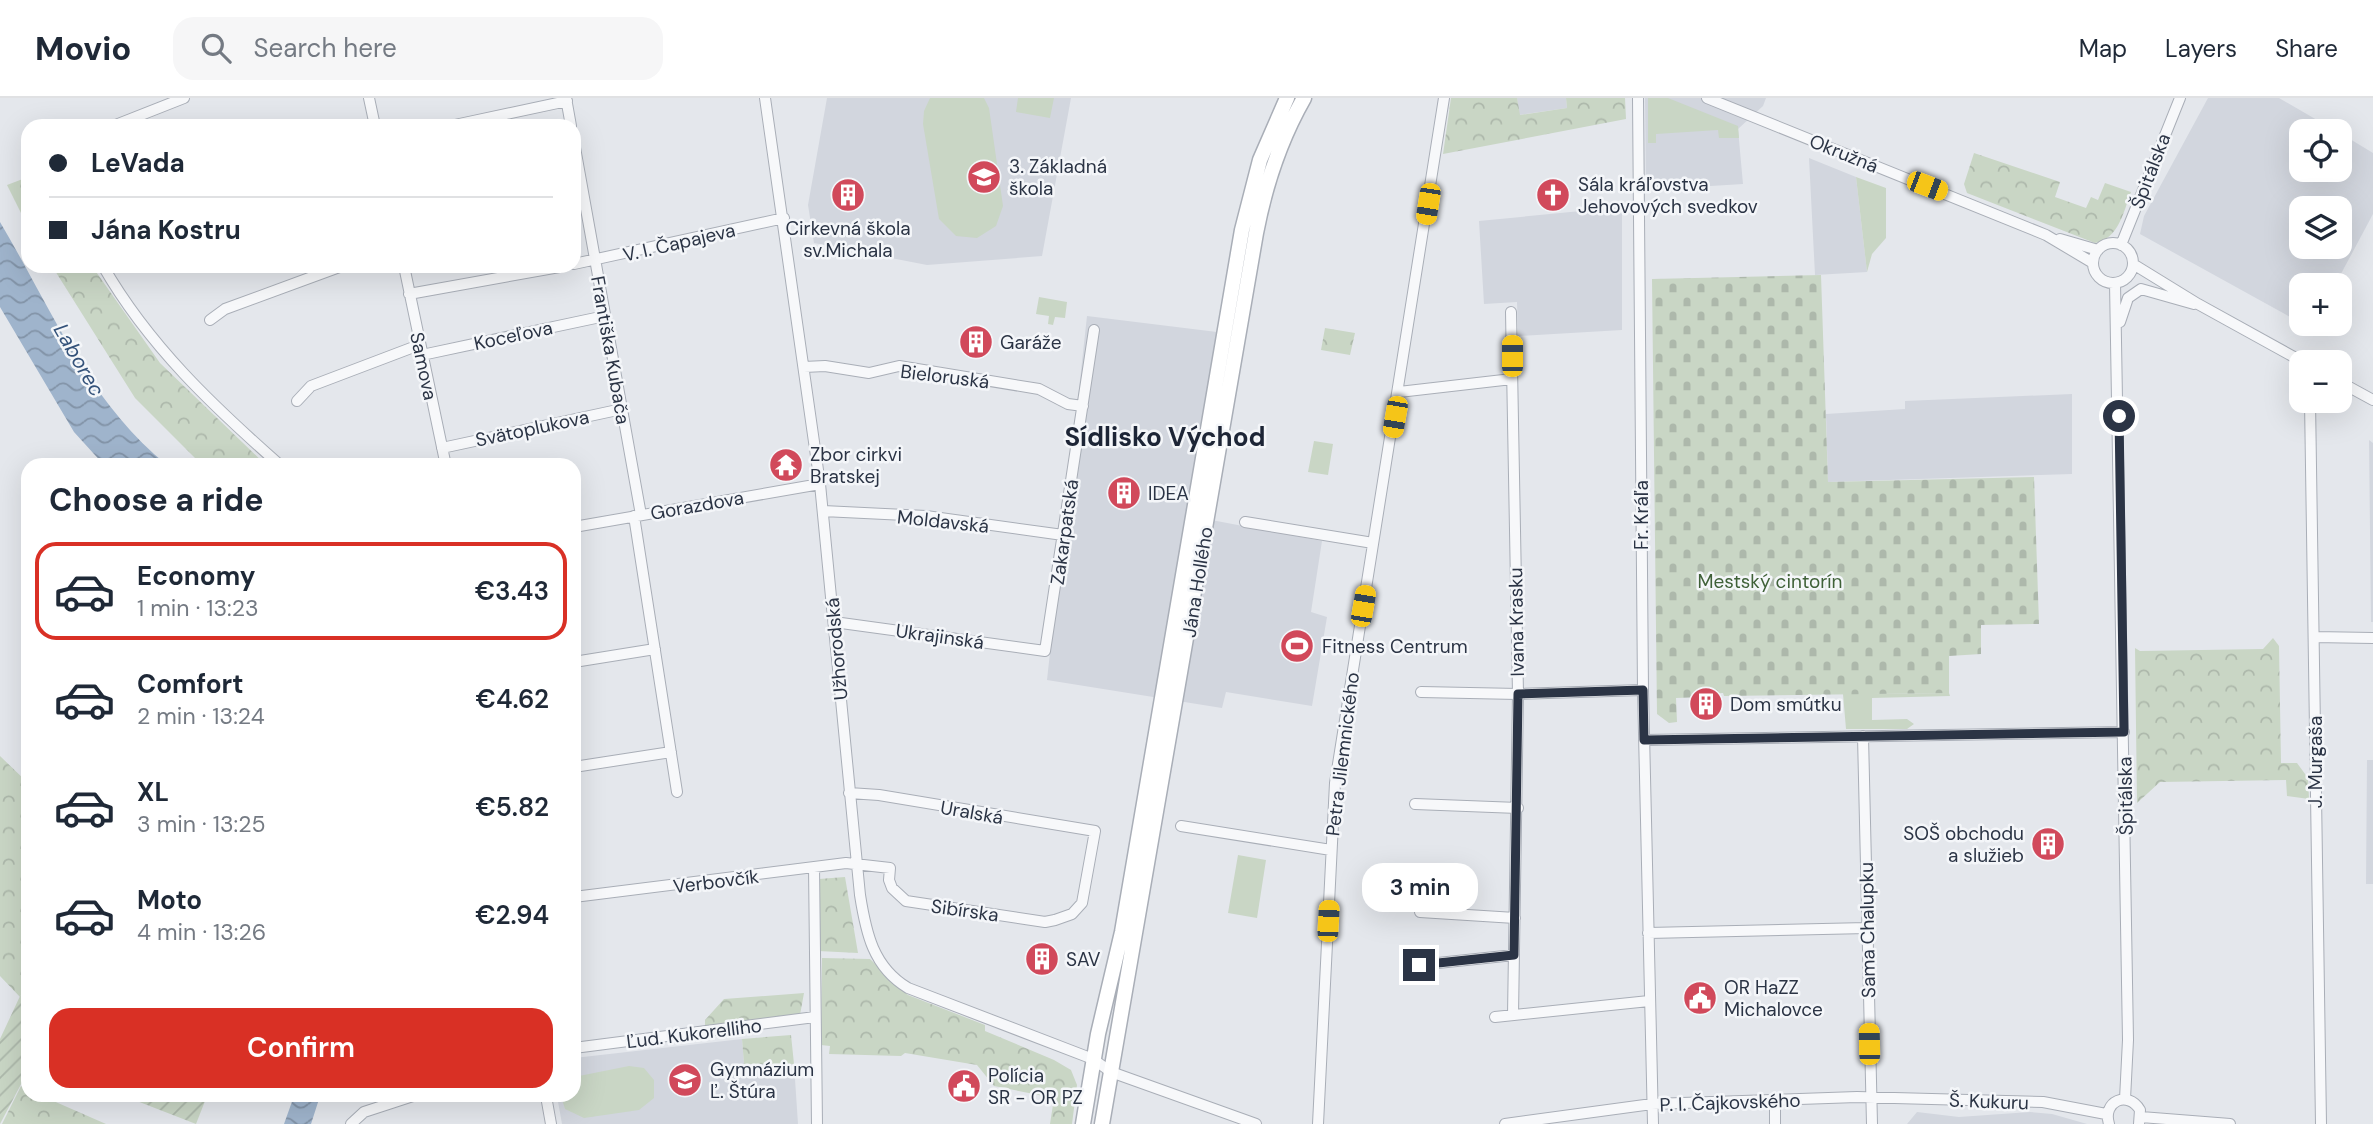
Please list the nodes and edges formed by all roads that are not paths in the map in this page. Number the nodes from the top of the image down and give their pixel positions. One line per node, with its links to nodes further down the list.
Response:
1 (184, 98): 11 (street)
2 (369, 98): 12 (street)
3 (765, 98): 17 (street, Užhorodská)
4 (1287, 98): 15 (street, Jána Hollého)
5 (1304, 98): 15 (street, Jána Hollého)
6 (1444, 98): 43 (street, Petra Jilemnického)
7 (1638, 98): 65 (street, Fr. Kráľa)
8 (1707, 98): 18 (street, Okružná)
9 (2180, 98): 19 (street, Špitálska)
10 (566, 99): 13 (street); 14 (street)
11 (131, 119)
12 (374, 119)
13 (480, 119)
14 (570, 119)
15 (1273, 146): 87 (street, Jána Hollého)
16 (581, 182): 21 (street, Františka Kubača)
17 (784, 218): 21 (street, V. I. Čapajeva); 40 (street, Užhorodská)
18 (2046, 235): 20 (street); 23 (street, Okružná)
19 (2121, 245): 20 (street); 24 (street)
20 (2098, 250): 23 (street)
21 (595, 261): 22 (street, V. I. Čapajeva); 34 (street, Františka Kubača)
22 (581, 263)
23 (2094, 263): 30 (street)
24 (2133, 264): 29 (street); 32 (street)
25 (107, 273): 50 (street)
26 (323, 273): 35 (street)
27 (405, 273): 31 (street, Samova)
28 (526, 273): 31 (street)
29 (2127, 278): 30 (street); 32 (street)
30 (2115, 283): 37 (street, Špitálska)
31 (409, 294): 38 (street, Samova)
32 (2198, 304): 37 (street); 39 (street)
33 (1511, 312): 41 (street, Ivana Krasku)
34 (605, 316): 38 (street, Koceľova); 47 (street, Františka Kubača)
35 (210, 320)
36 (1094, 330): 46 (street, Zakarpatská)
37 (2118, 333): 68 (street, Špitálska)
38 (420, 350): 45 (street, Koceľova); 49 (street, Samova)
39 (2289, 354)
40 (804, 367): 46 (street, Bieloruská); 52 (street, Užhorodská)
41 (1512, 379): 43 (street); 67 (street, Ivana Krasku)
42 (2352, 389): 44 (street)
43 (1399, 392): 58 (street, Petra Jilemnického)
44 (2373, 400)
45 (297, 401)
46 (1083, 406): 57 (street, Zakarpatská)
47 (622, 409): 49 (street, Svätoplukova); 54 (street, Františka Kubača)
48 (2309, 413): 60 (street, J. Murgaša)
49 (442, 447): 51 (street, Samova)
50 (272, 458)
51 (444, 458)
52 (820, 484): 53 (street, Užhorodská); 54 (street, Gorazdova)
53 (823, 511): 57 (street, Moldavská); 59 (street, Užhorodská)
54 (638, 516): 56 (street, Gorazdova); 62 (street, Františka Kubača)
55 (1245, 522): 58 (street)
56 (581, 526)
57 (1063, 535): 63 (street, Zakarpatská)
58 (1373, 542): 78 (street, Petra Jilemnického)
59 (834, 622): 63 (street, Ukrajinská); 74 (street, Užhorodská)
60 (2314, 637): 61 (street); 118 (street, J. Murgaša)
61 (2373, 638)
62 (655, 649): 64 (street); 71 (street, Františka Kubača)
63 (1045, 651)
64 (581, 661)
65 (1643, 690): 67 (street); 70 (street, Fr. Kráľa)
66 (1421, 692): 67 (street)
67 (1518, 694): 76 (street, Ivana Krasku)
68 (2124, 732): 69 (street); 98 (street, Špitálska)
69 (1863, 736): 70 (street); 86 (street, Sama Chalupku)
70 (1644, 740): 88 (street, Fr. Kráľa)
71 (671, 752): 72 (street); 73 (street, Františka Kubača)
72 (581, 766)
73 (677, 792)
74 (849, 793): 79 (street, Užhorodská); 85 (street, Uralská)
75 (1415, 804): 76 (street)
76 (1518, 808): 84 (street, Ivana Krasku)
77 (1181, 826): 78 (street)
78 (1331, 850): 112 (street, Petra Jilemnického)
79 (857, 863): 80 (street, Verbovčík); 81 (street, Verbovčík); 96 (street, Užhorodská)
80 (814, 867): 82 (street, Verbovčík); 93 (street)
81 (890, 869): 85 (street, Sibírska)
82 (581, 896)
83 (1420, 912): 84 (street)
84 (1515, 918): 89 (street, Ivana Krasku)
85 (1063, 919)
86 (1867, 928): 88 (street); 100 (street, Sama Chalupku)
87 (1129, 933): 96 (street, Jána Hollého); 97 (street, Jána Hollého)
88 (1648, 933): 91 (street, Fr. Kráľa)
89 (1514, 955): 90 (street); 92 (street, Ivana Krasku)
90 (1419, 965)
91 (1650, 1001): 92 (street); 103 (street, Fr. Kráľa)
92 (1514, 1015): 94 (street)
93 (815, 1017): 95 (street, Ľud. Kukorelliho); 108 (street)
94 (1495, 1017)
95 (581, 1047)
96 (1093, 1059): 97 (street); 109 (street, Jána Hollého)
97 (1111, 1072): 110 (street, Jána Hollého); 111 (street)
98 (2125, 1099): 104 (street); 105 (street)
99 (1775, 1100): 100 (street, P. I. Čajkovského); 103 (street, P. I. Čajkovského); 115 (street)
100 (1871, 1100): 104 (street, Š. Kukuru); 116 (street, Sama Chalupku)
101 (395, 1102): 106 (street)
102 (547, 1102): 107 (street)
103 (1652, 1104): 113 (street, P. I. Čajkovského); 114 (street, Fr. Kráľa)
104 (2108, 1119)
105 (2140, 1121): 117 (street)
106 (351, 1124)
107 (551, 1124)
108 (817, 1124)
109 (1083, 1124)
110 (1102, 1124)
111 (1256, 1124)
112 (1318, 1124)
113 (1505, 1124)
114 (1653, 1124)
115 (1775, 1124)
116 (1872, 1124)
117 (2230, 1124)
118 (2321, 1124)

